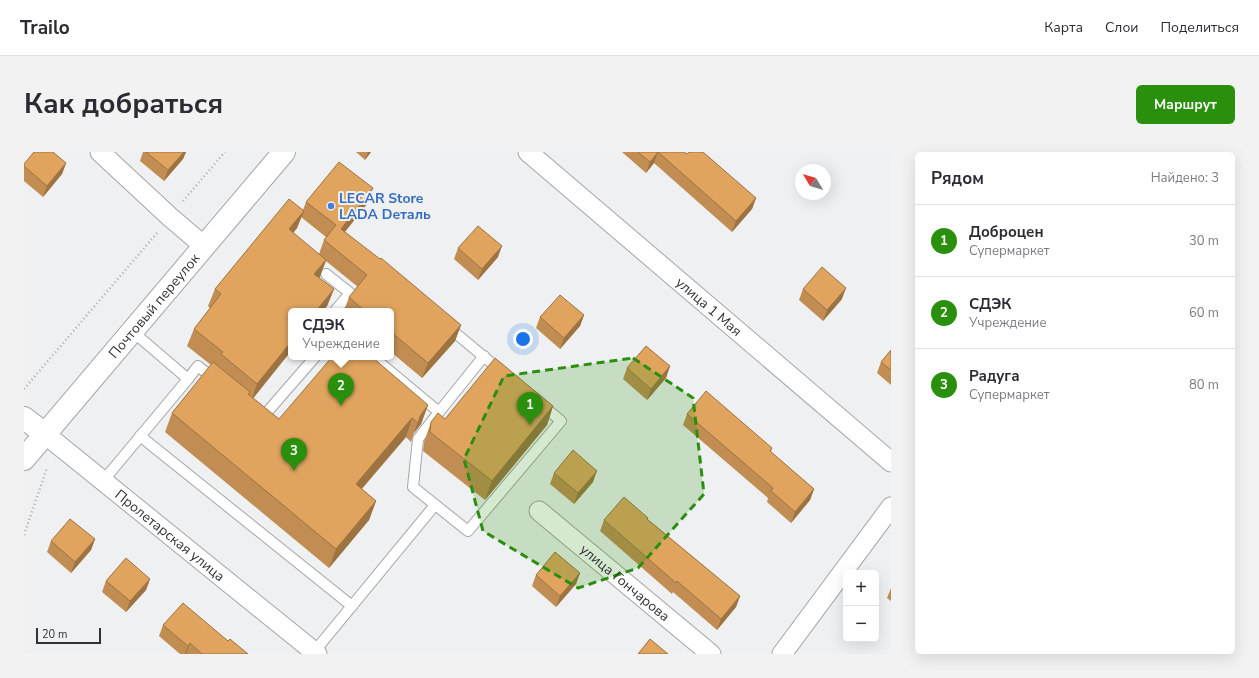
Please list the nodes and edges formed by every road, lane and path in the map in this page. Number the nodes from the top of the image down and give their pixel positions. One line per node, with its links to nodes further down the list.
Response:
1 (100, 152): 5 (street)
2 (225, 152): 5 (path)
3 (284, 152): 6 (main road, Почтовый переулок)
4 (528, 152): 25 (street, улица 1 Мая)
5 (170, 218): 6 (street); 17 (path)
6 (204, 246): 10 (main road, Почтовый переулок)
7 (326, 274): 8 (lane)
8 (338, 308)
9 (442, 321): 11 (lane)
10 (132, 331): 15 (lane); 23 (main road, Почтовый переулок)
11 (484, 356): 14 (lane); 20 (lane)
12 (312, 360): 19 (lane)
13 (378, 360): 20 (lane)
14 (507, 376)
15 (188, 379): 16 (lane); 22 (lane)
16 (221, 385)
17 (24, 389)
18 (531, 396): 27 (lane)
19 (251, 409)
20 (439, 412): 27 (lane)
21 (24, 418): 23 (main road, Пролетарская улица)
22 (140, 436): 26 (lane); 31 (lane)
23 (50, 438): 24 (main road, Почтовый переулок); 26 (street, Пролетарская улица); 30 (path)
24 (24, 459)
25 (891, 462)
26 (103, 481): 32 (street, Пролетарская улица)
27 (436, 506): 31 (lane)
28 (891, 506): 34 (street)
29 (539, 511): 33 (street, улица Гончарова)
30 (24, 535)
31 (352, 606): 32 (lane)
32 (316, 653)
33 (711, 654)
34 (782, 654)

